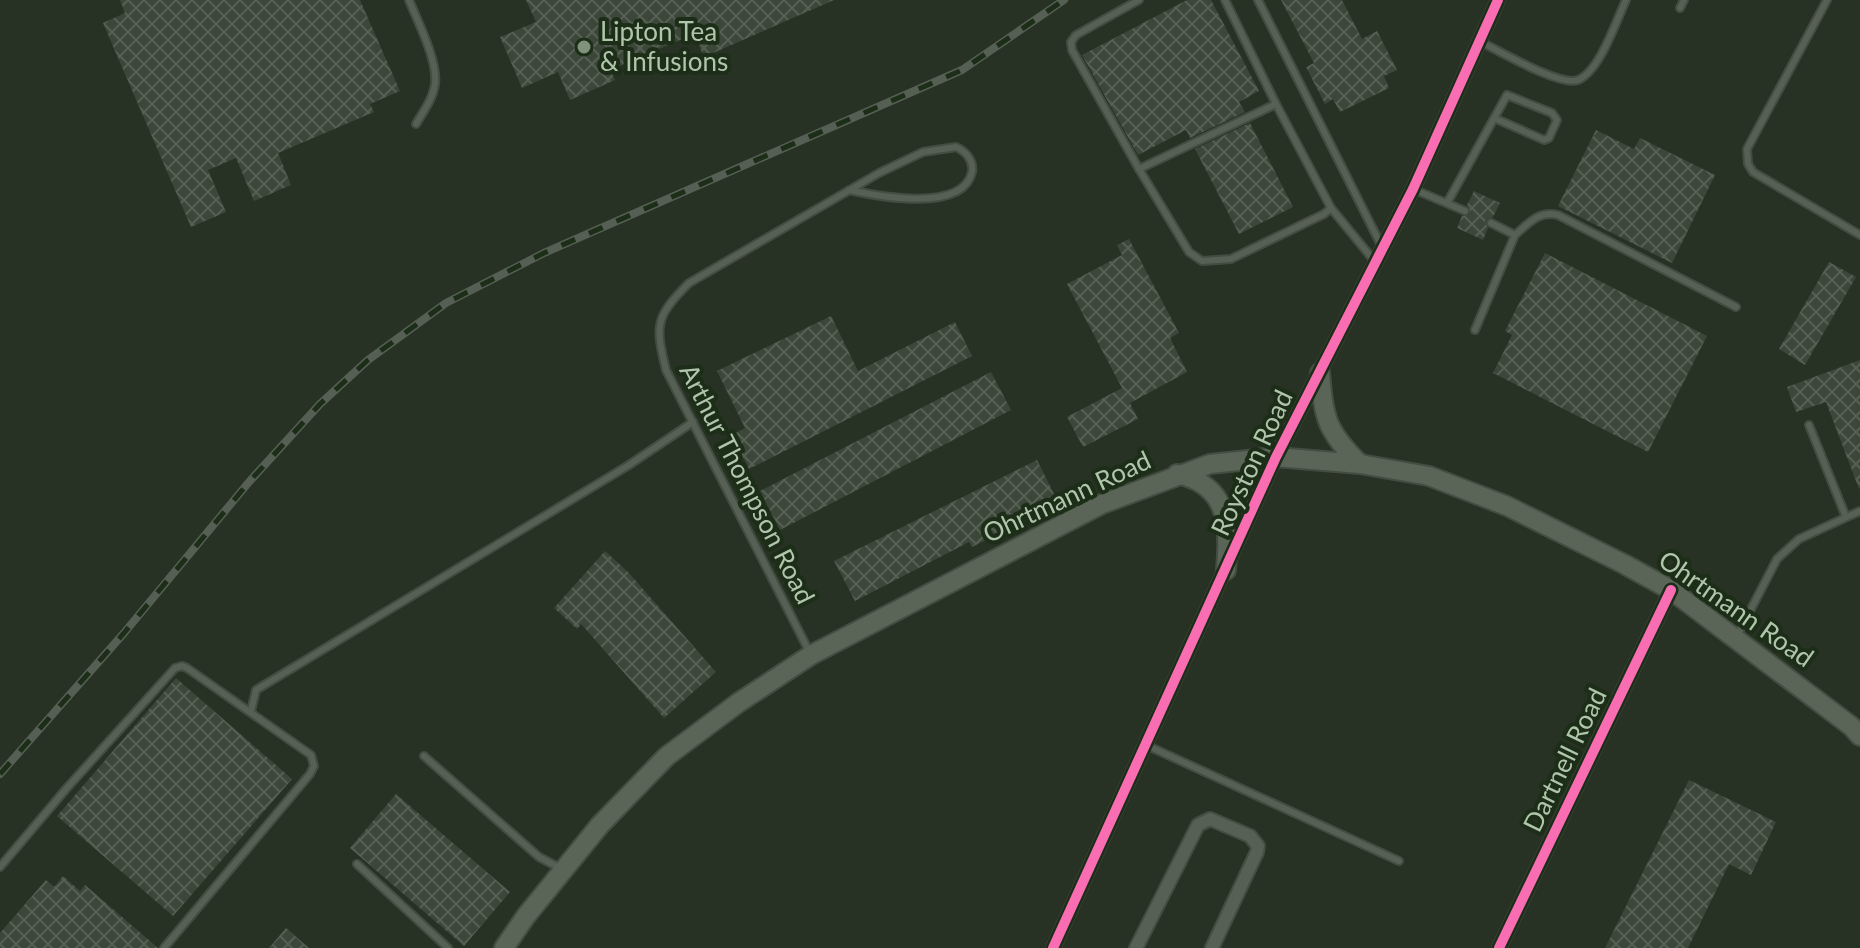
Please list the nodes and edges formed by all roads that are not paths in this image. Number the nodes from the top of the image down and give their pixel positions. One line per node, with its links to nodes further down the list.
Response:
1 (409, 0): 13 (lane)
2 (1139, 0): 14 (lane)
3 (1225, 0): 11 (lane)
4 (1258, 0): 23 (lane)
5 (1498, 0): 10 (street, Royston Road)
6 (1626, 0): 10 (lane)
7 (1684, 0): 9 (lane)
8 (1827, 0): 22 (lane)
9 (1680, 8)
10 (1479, 41): 15 (street, Royston Road)
11 (1276, 104): 14 (lane); 18 (lane)
12 (1494, 118): 12 (lane); 17 (lane)
13 (416, 124)
14 (1139, 169): 18 (lane)
15 (1413, 189): 17 (lane); 23 (street, Royston Road)
16 (849, 190): 16 (lane, Arthur Thompson Road); 28 (lane, Arthur Thompson Road)
17 (1447, 203): 19 (lane)
18 (1331, 208): 24 (lane)
19 (1465, 211)
20 (1491, 223): 21 (lane)
21 (1515, 235): 25 (lane); 26 (lane)
22 (1860, 235)
23 (1383, 248): 24 (street, Royston Road)
24 (1376, 263): 27 (street, Royston Road)
25 (1736, 307)
26 (1475, 330)
27 (1320, 373): 30 (street, Royston Road); 31 (main road)
28 (693, 422): 38 (lane, Arthur Thompson Road); 39 (lane)
29 (1809, 425): 34 (lane)
30 (1276, 457): 31 (main road, Ohrtmann Road); 32 (main road, Ohrtmann Road); 35 (street, Royston Road)
31 (1360, 464): 36 (main road, Ohrtmann Road)
32 (1177, 474): 35 (main road); 38 (main road, Ohrtmann Road)
33 (1860, 511): 34 (lane)
34 (1846, 517): 37 (lane)
35 (1226, 570): 41 (street, Royston Road)
36 (1671, 590): 37 (main road, Ohrtmann Road); 53 (street, Dartnell Road)
37 (1735, 639): 40 (main road, Ohrtmann Road)
38 (811, 655): 46 (main road, Ohrtmann Road)
39 (251, 711): 45 (lane); 47 (lane)
40 (1860, 736)
41 (1146, 745): 43 (lane); 50 (street, Royston Road)
42 (424, 756): 46 (lane)
43 (1399, 861)
44 (357, 864): 48 (lane)
45 (0, 867)
46 (563, 869): 49 (main road, Ohrtmann Road)
47 (164, 948)
48 (448, 948)
49 (504, 948)
50 (1053, 948)
51 (1136, 948): 52 (street)
52 (1212, 948)
53 (1499, 948)

